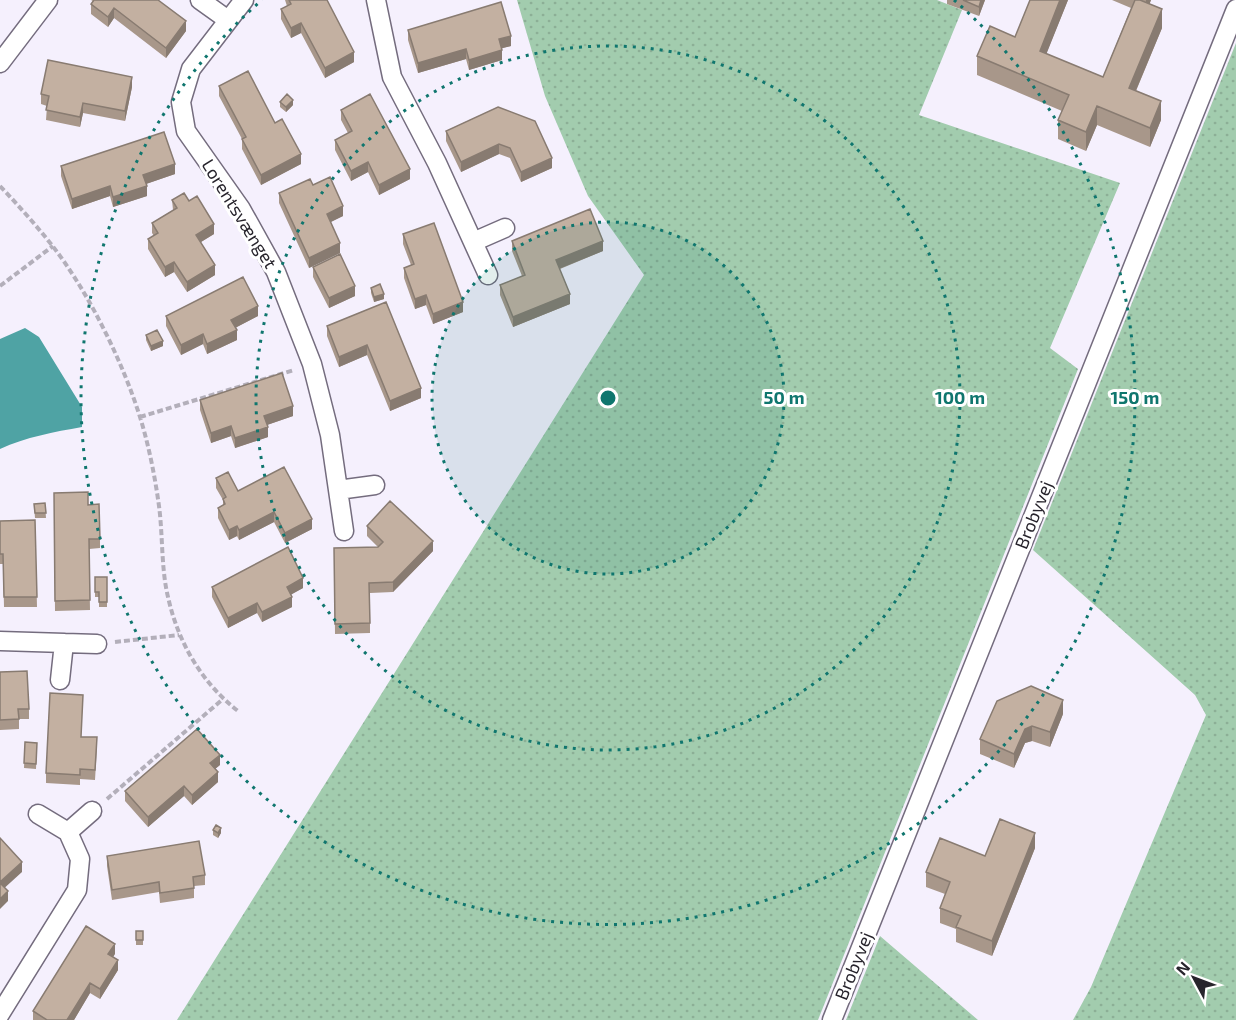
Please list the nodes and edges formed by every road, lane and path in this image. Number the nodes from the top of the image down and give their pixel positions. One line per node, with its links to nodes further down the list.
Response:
1 (48, 0): 7 (street)
2 (200, 0): 6 (street)
3 (244, 0): 6 (street, Lorentsvænget)
4 (376, 0): 10 (street)
5 (1236, 9): 30 (street, Brobyvej)
6 (228, 20): 14 (street, Lorentsvænget)
7 (0, 63)
8 (0, 186): 11 (path)
9 (504, 228): 10 (street)
10 (473, 242): 12 (street)
11 (53, 246): 13 (path); 15 (path)
12 (488, 275)
13 (0, 286)
14 (312, 364): 15 (path); 17 (street, Lorentsvænget)
15 (140, 417): 19 (path)
16 (375, 485): 17 (street)
17 (338, 490): 18 (street, Lorentsvænget)
18 (344, 531)
19 (179, 635): 22 (path); 24 (path)
20 (0, 641): 21 (street)
21 (64, 643): 22 (street); 23 (street)
22 (96, 644)
23 (60, 680)
24 (223, 699): 25 (path); 26 (path)
25 (238, 711)
26 (92, 811): 28 (street)
27 (38, 814): 28 (street)
28 (68, 832): 29 (street)
29 (0, 1014)
30 (832, 1020)

